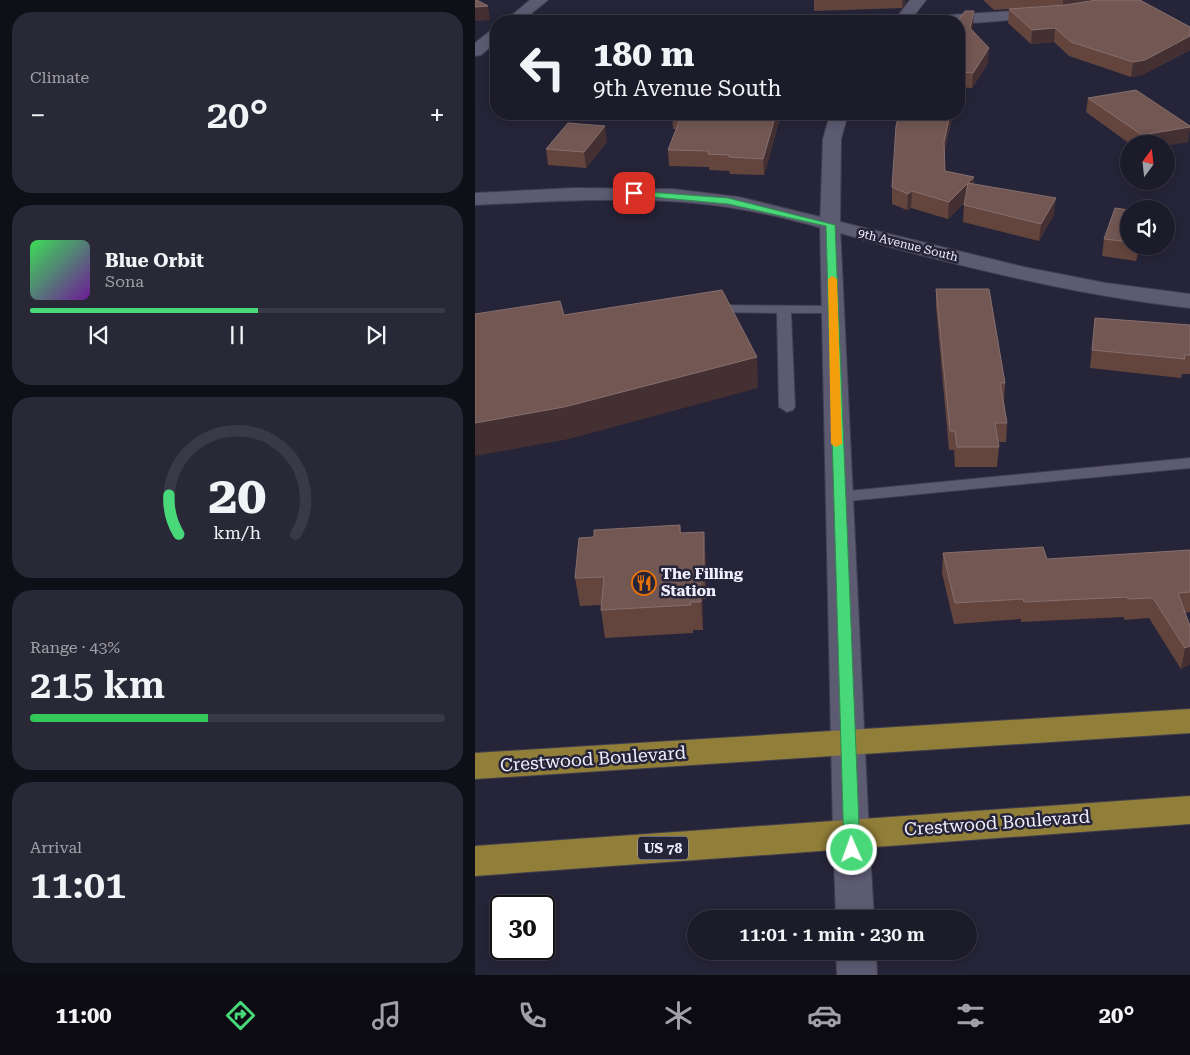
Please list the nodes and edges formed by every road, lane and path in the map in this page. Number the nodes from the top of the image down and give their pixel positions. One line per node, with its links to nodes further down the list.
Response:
1 (540, 0): 4 (street)
2 (919, 0): 5 (street)
3 (1063, 12): 6 (street)
4 (521, 15)
5 (907, 15)
6 (965, 19)
7 (490, 38): 9 (street)
8 (490, 47): 9 (street)
9 (477, 48)
10 (837, 120): 12 (street)
11 (475, 199): 12 (street, 9th Avenue South)
12 (830, 225): 13 (street, 9th Avenue South); 15 (street)
13 (1190, 301)
14 (783, 309): 15 (lane); 16 (lane); 17 (lane)
15 (834, 309): 19 (street)
16 (690, 311)
17 (787, 407)
18 (1190, 463): 19 (lane)
19 (838, 497): 21 (street)
20 (1190, 721): 21 (main road, Crestwood Boulevard)
21 (849, 742): 22 (main road, Crestwood Boulevard); 24 (street)
22 (475, 766)
23 (1190, 810): 24 (main road, Crestwood Boulevard / US 78)
24 (851, 833): 25 (main road, Crestwood Boulevard / US 78); 26 (street)
25 (475, 861)
26 (855, 910)
27 (856, 960): 28 (street)
28 (857, 975)

